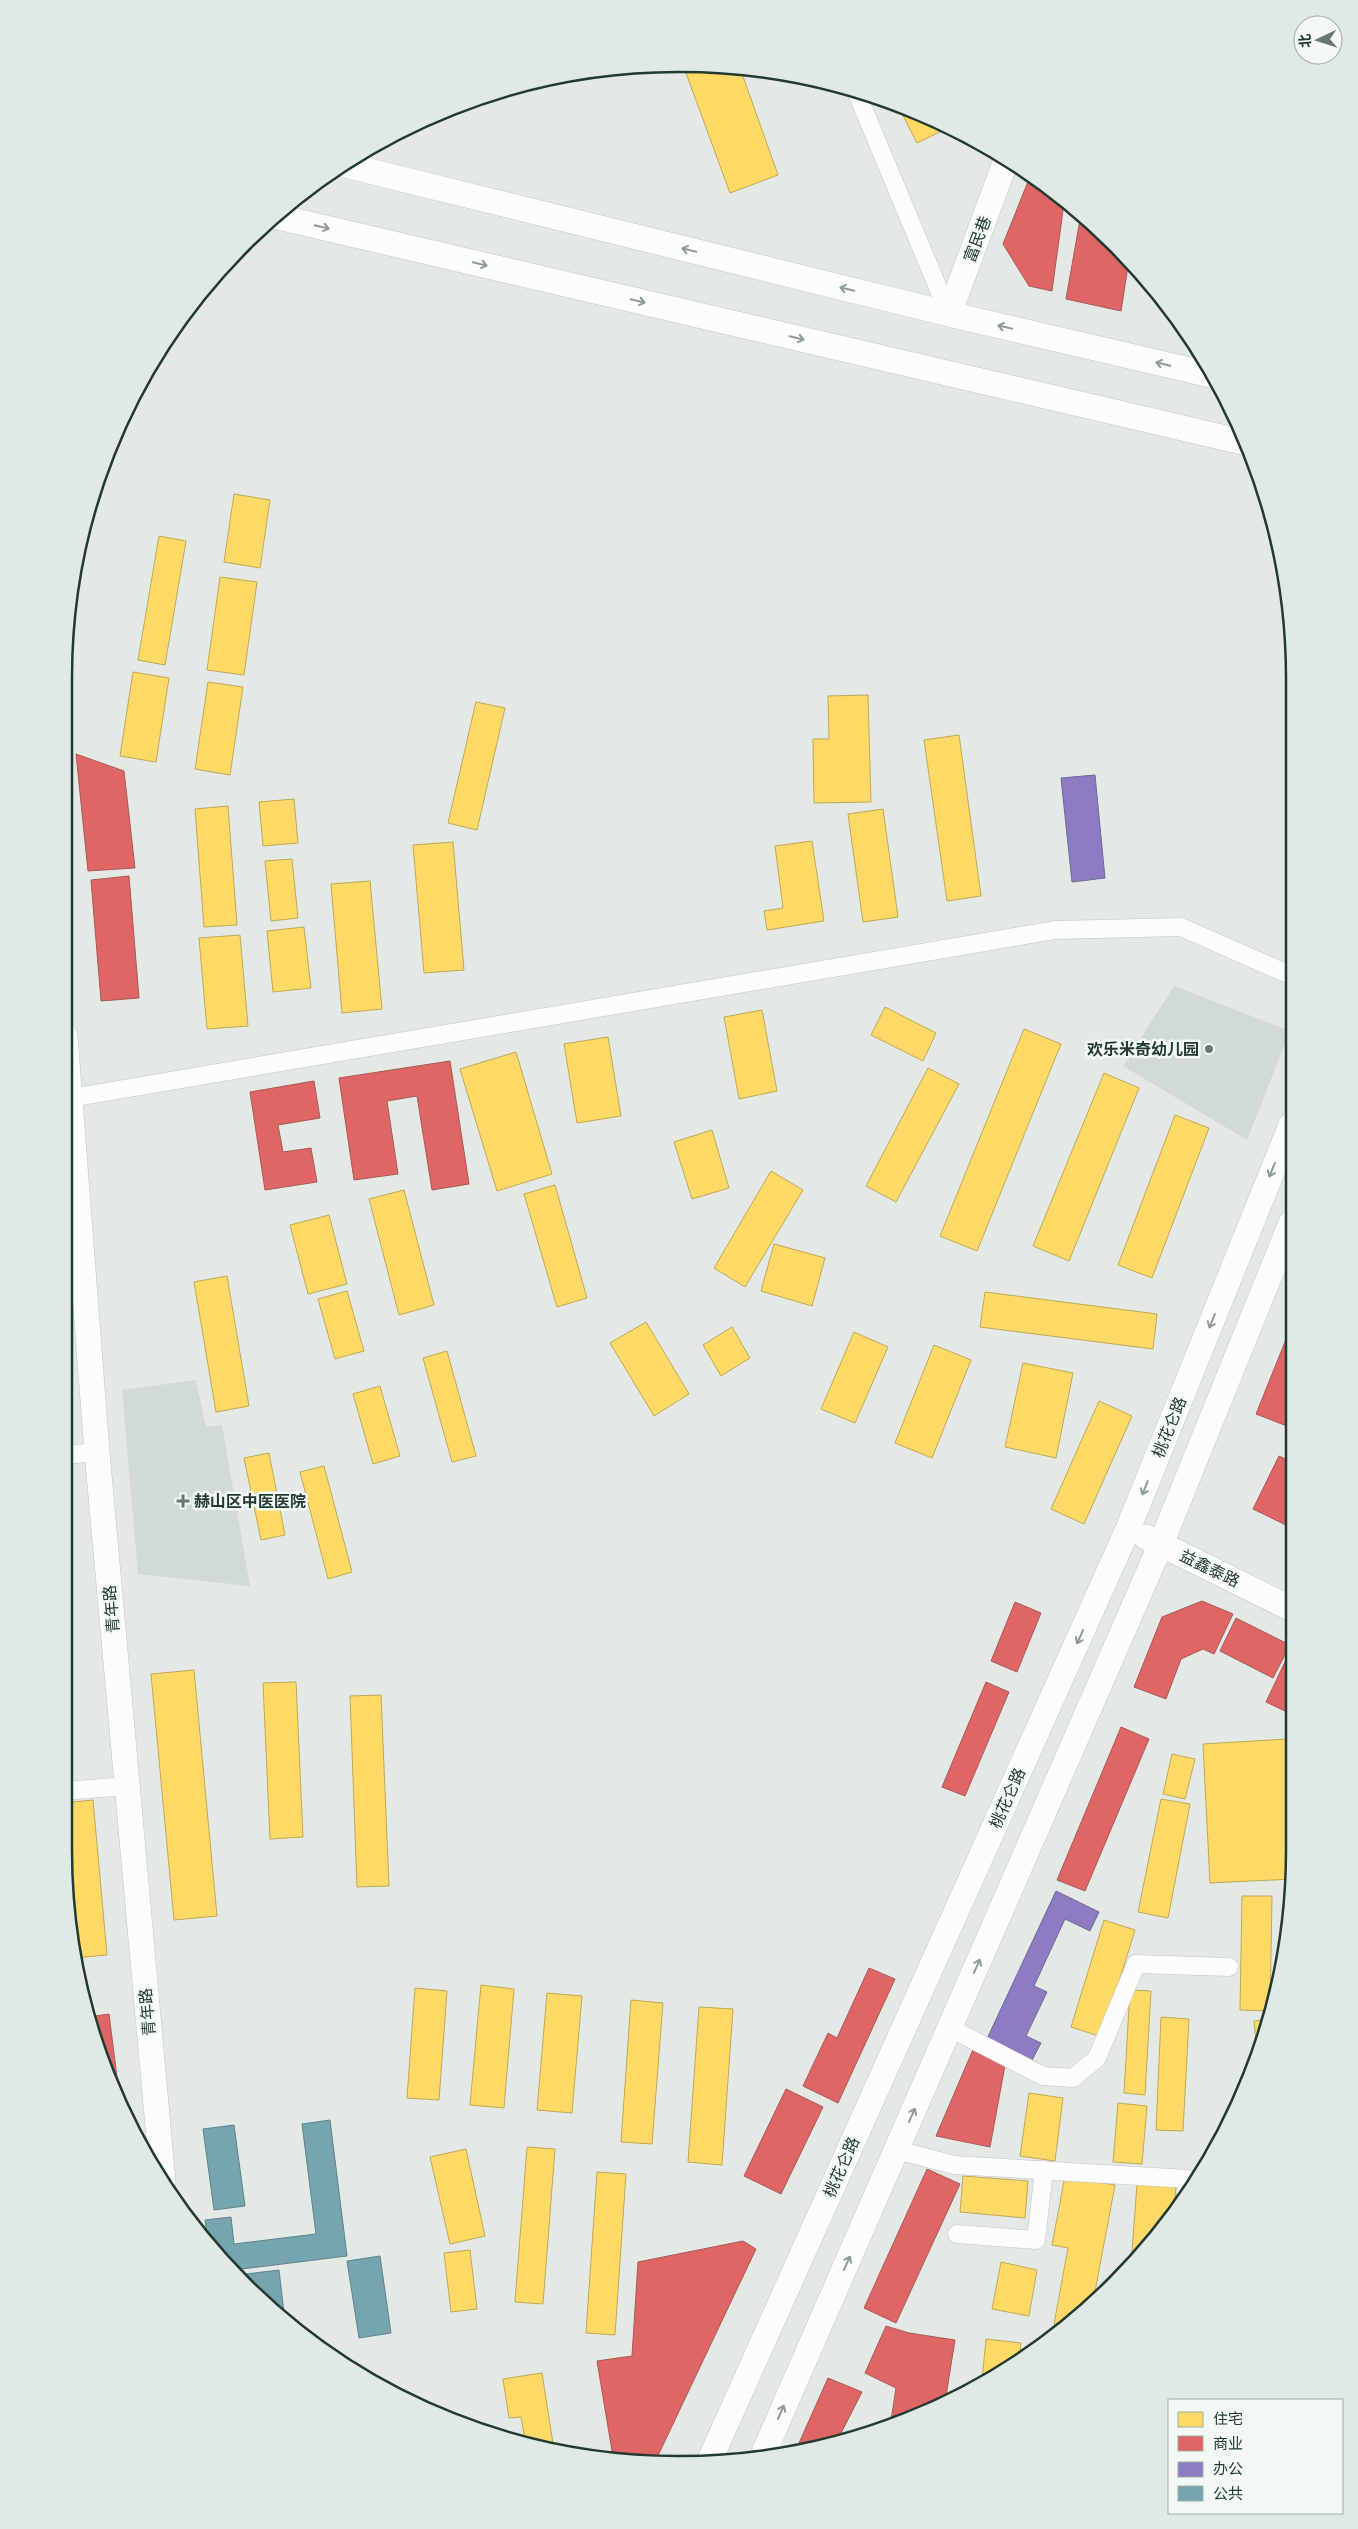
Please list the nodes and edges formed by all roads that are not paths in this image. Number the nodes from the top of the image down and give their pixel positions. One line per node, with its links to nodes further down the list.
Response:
1 (860, 101): 5 (street)
2 (354, 167): 5 (main road, one-way to 2)
3 (1005, 168): 5 (main road, 富民巷)
4 (285, 218): 7 (main road, one-way to 7)
5 (949, 314): 6 (main road, one-way to 5)
6 (1202, 373)
7 (1236, 439)
8 (1286, 973): 9 (street)
9 (72, 1098)
10 (1286, 1137): 15 (main road, 桃花仑路, one-way to 15)
11 (72, 1148): 13 (main road, 青年路)
12 (1286, 1235): 16 (main road)
13 (97, 1452): 14 (street); 18 (main road, 青年路)
14 (72, 1454)
15 (1128, 1529): 16 (main road, 益鑫泰路); 28 (main road, 桃花仑路, one-way to 28)
16 (1162, 1544): 17 (main road, 益鑫泰路); 21 (main road, one-way to 16)
17 (1286, 1606)
18 (127, 1786): 19 (street); 23 (main road, 青年路)
19 (72, 1790)
20 (1229, 1967): 21 (street)
21 (950, 2028): 22 (main road, one-way to 21)
22 (896, 2150): 24 (street); 27 (main road, one-way to 22)
23 (161, 2165)
24 (1044, 2170): 25 (street); 26 (street)
25 (1188, 2179)
26 (957, 2234)
27 (765, 2450)
28 (712, 2455)

